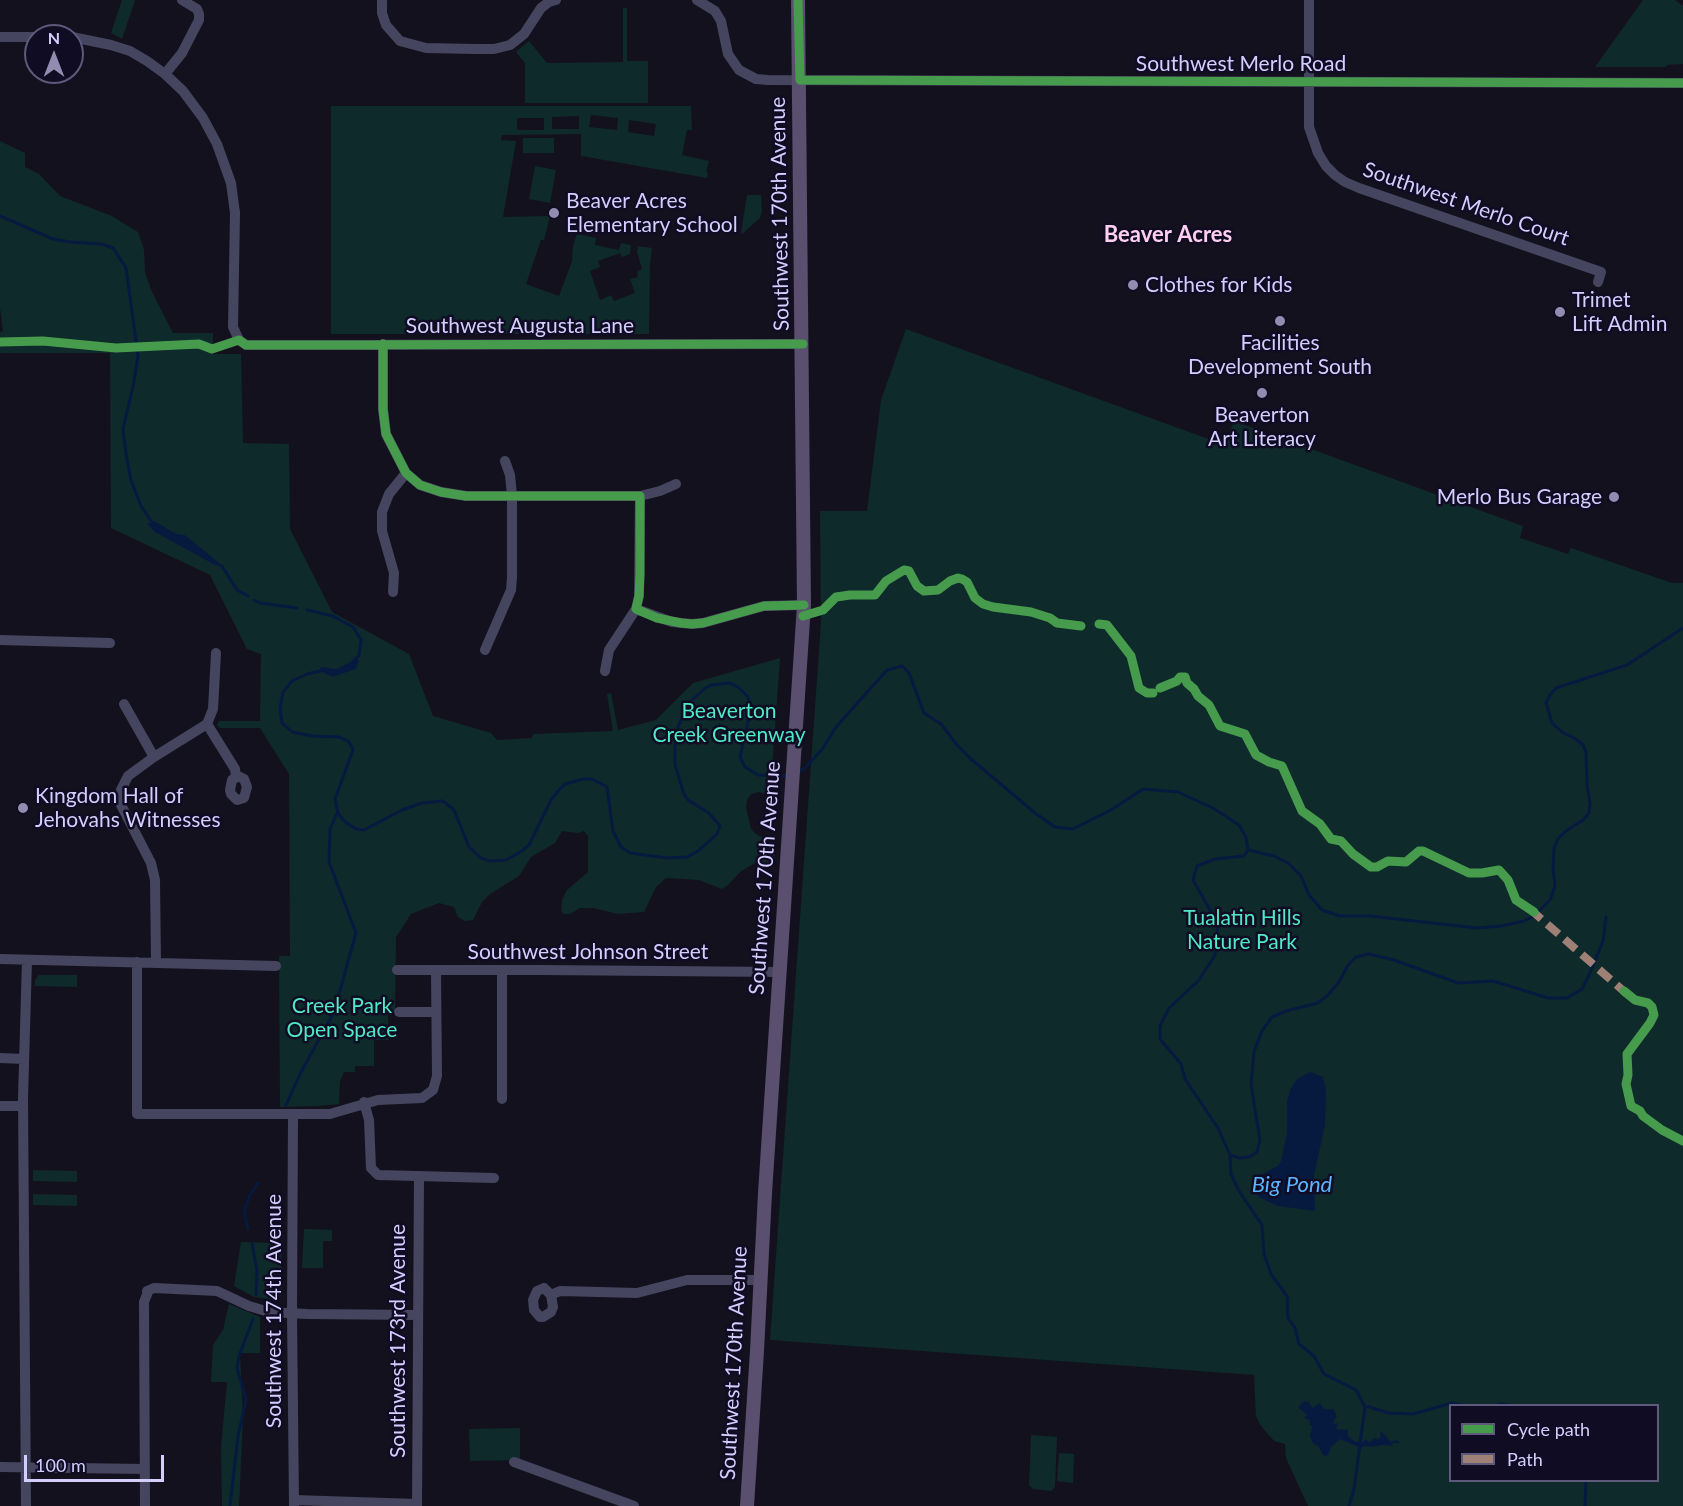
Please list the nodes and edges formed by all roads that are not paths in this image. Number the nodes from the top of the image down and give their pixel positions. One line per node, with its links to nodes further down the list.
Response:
1 (182, 0): 10 (street)
2 (382, 0): 3 (street)
3 (556, 0)
4 (697, 0): 11 (street, Southwest Merlo Road)
5 (798, 0): 11 (main road, Southwest 170th Avenue)
6 (1309, 0): 12 (street)
7 (24, 37): 8 (street)
8 (0, 38)
9 (84, 39): 10 (street)
10 (165, 74): 15 (street, Southwest Augusta Lane)
11 (800, 80): 12 (street, Southwest Merlo Road); 16 (main road, Southwest 170th Avenue)
12 (1309, 83): 13 (street, Southwest Merlo Road); 14 (street, Southwest Merlo Court)
13 (1683, 83)
14 (1598, 282)
15 (383, 344): 16 (street, Southwest Augusta Lane); 18 (street)
16 (803, 344): 23 (main road, Southwest 170th Avenue)
17 (504, 461): 20 (street)
18 (406, 473): 20 (street); 22 (street)
19 (676, 484): 21 (street)
20 (512, 495): 21 (street); 27 (street)
21 (640, 496): 24 (street)
22 (393, 592)
23 (804, 605): 24 (street); 42 (main road, Southwest 170th Avenue)
24 (636, 609): 29 (street)
25 (0, 640): 26 (street)
26 (110, 643)
27 (485, 650)
28 (216, 653): 31 (street)
29 (605, 671)
30 (124, 704): 32 (street)
31 (207, 724): 32 (street); 33 (street)
32 (154, 757): 37 (street)
33 (236, 777)
34 (0, 959): 35 (street)
35 (27, 960): 36 (street); 46 (street)
36 (137, 962): 37 (street); 51 (street)
37 (156, 962): 38 (street)
38 (276, 966)
39 (397, 970): 41 (street, Southwest Johnson Street)
40 (502, 970): 41 (street, Southwest Johnson Street); 42 (street, Southwest Johnson Street); 47 (street)
41 (436, 971): 44 (street)
42 (779, 972): 54 (main road, Southwest 170th Avenue)
43 (399, 1012): 44 (street)
44 (436, 1012): 48 (street)
45 (0, 1058): 46 (street)
46 (24, 1059): 50 (street)
47 (502, 1099)
48 (364, 1102): 51 (street); 52 (street)
49 (0, 1106): 50 (street)
50 (23, 1106): 60 (street)
51 (293, 1116): 56 (street, Southwest 174th Avenue)
52 (418, 1177): 53 (street); 57 (street, Southwest 173rd Avenue)
53 (494, 1178)
54 (760, 1280): 55 (street); 67 (main road, Southwest 170th Avenue)
55 (551, 1295)
56 (292, 1313): 57 (street); 61 (street); 62 (street, Southwest 174th Avenue)
57 (418, 1315): 63 (street, Southwest 173rd Avenue)
58 (514, 1462): 66 (street)
59 (0, 1467): 60 (street)
60 (27, 1467): 61 (street); 64 (street)
61 (145, 1469): 65 (street)
62 (294, 1503): 63 (street)
63 (417, 1505)
64 (26, 1506)
65 (145, 1506)
66 (634, 1506)
67 (747, 1506)

